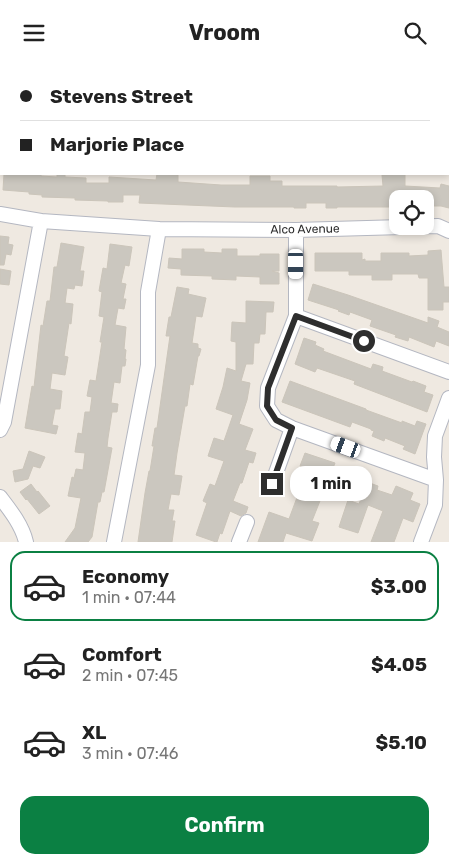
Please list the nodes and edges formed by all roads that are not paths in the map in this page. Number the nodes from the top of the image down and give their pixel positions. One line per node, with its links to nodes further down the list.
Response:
1 (0, 214): 2 (street, Alco Avenue)
2 (41, 221): 3 (street, Alco Avenue); 10 (street)
3 (159, 229): 4 (street, Alco Avenue); 16 (street)
4 (296, 230): 5 (street, Alco Avenue); 6 (street)
5 (449, 231)
6 (296, 316): 7 (street); 9 (street)
7 (449, 372)
8 (449, 397): 11 (street)
9 (292, 428): 11 (street); 12 (street)
10 (0, 430)
11 (436, 480): 18 (street)
12 (272, 484)
13 (0, 497): 15 (street)
14 (247, 521): 17 (street)
15 (26, 541)
16 (114, 541)
17 (240, 541)
18 (421, 541)

